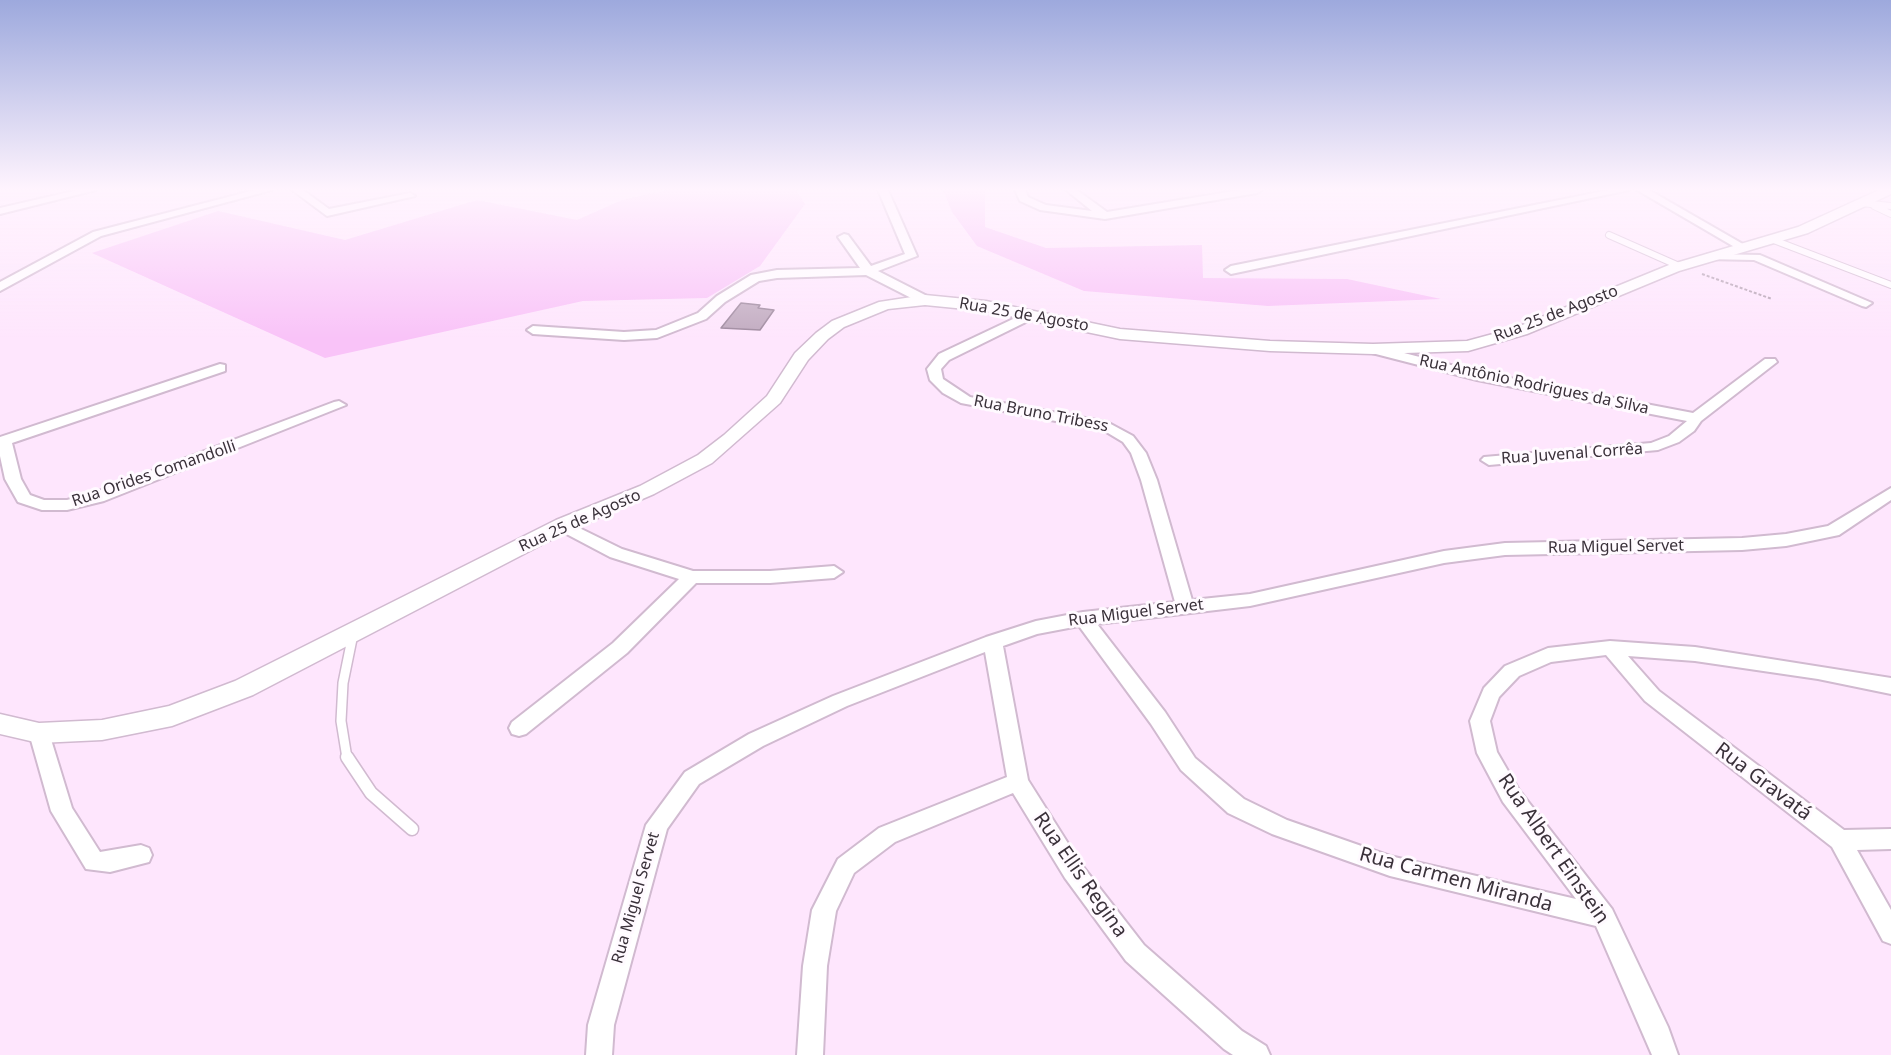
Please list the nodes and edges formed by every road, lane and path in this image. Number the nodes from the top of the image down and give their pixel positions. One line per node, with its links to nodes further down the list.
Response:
1 (87, 239): 14 (street)
2 (846, 239): 12 (street)
3 (905, 239): 12 (street)
4 (1382, 239): 11 (street)
5 (1619, 239): 10 (lane)
6 (1728, 239): 8 (street)
7 (1771, 239): 8 (street, Rua 25 de Agosto); 13 (lane)
8 (1742, 247): 9 (street, Rua 25 de Agosto)
9 (1710, 257): 10 (street, Rua 25 de Agosto); 17 (street)
10 (1679, 266): 15 (path); 20 (street, Rua 25 de Agosto)
11 (1231, 270)
12 (868, 271): 16 (street); 19 (street)
13 (1891, 285)
14 (0, 287)
15 (1772, 299)
16 (925, 300): 18 (street, Rua 25 de Agosto); 28 (street, Rua 25 de Agosto)
17 (1866, 303)
18 (1030, 315): 20 (street, Rua 25 de Agosto); 31 (street, Rua Bruno Tribess)
19 (533, 330)
20 (1373, 349): 24 (street, Rua Antônio Rodrigues da Silva)
21 (1770, 362): 24 (street, Rua Juvenal Corrêa)
22 (220, 368): 25 (street)
23 (339, 405): 25 (street, Rua Orides Comandolli)
24 (1696, 418): 26 (street, Rua Juvenal Corrêa)
25 (2, 441)
26 (1489, 460)
27 (1891, 493): 31 (street, Rua Miguel Servet)
28 (563, 525): 30 (street); 33 (street, Rua 25 de Agosto)
29 (834, 572): 30 (street)
30 (692, 577): 38 (street)
31 (1185, 606): 32 (street, Rua Miguel Servet)
32 (1083, 619): 34 (street, Rua Miguel Servet); 45 (street, Rua Carmen Miranda)
33 (353, 634): 39 (street, Rua 25 de Agosto); 41 (lane)
34 (993, 642): 40 (street, Rua Ellis Regina); 47 (street, Rua Miguel Servet)
35 (1610, 648): 36 (street, Rua Albert Einstein); 43 (street, Rua Gravatá); 45 (street, Rua Albert Einstein)
36 (1891, 686)
37 (0, 724): 39 (street, Rua 25 de Agosto)
38 (519, 728)
39 (39, 733): 44 (street)
40 (1018, 782): 48 (street); 49 (street, Rua Ellis Regina)
41 (412, 829)
42 (1891, 839): 43 (street)
43 (1840, 840): 46 (street, Rua Gravatá)
44 (141, 855)
45 (1604, 917): 50 (street, Rua Albert Einstein)
46 (1891, 933)
47 (599, 1055)
48 (810, 1055)
49 (1257, 1055)
50 (1665, 1055)

